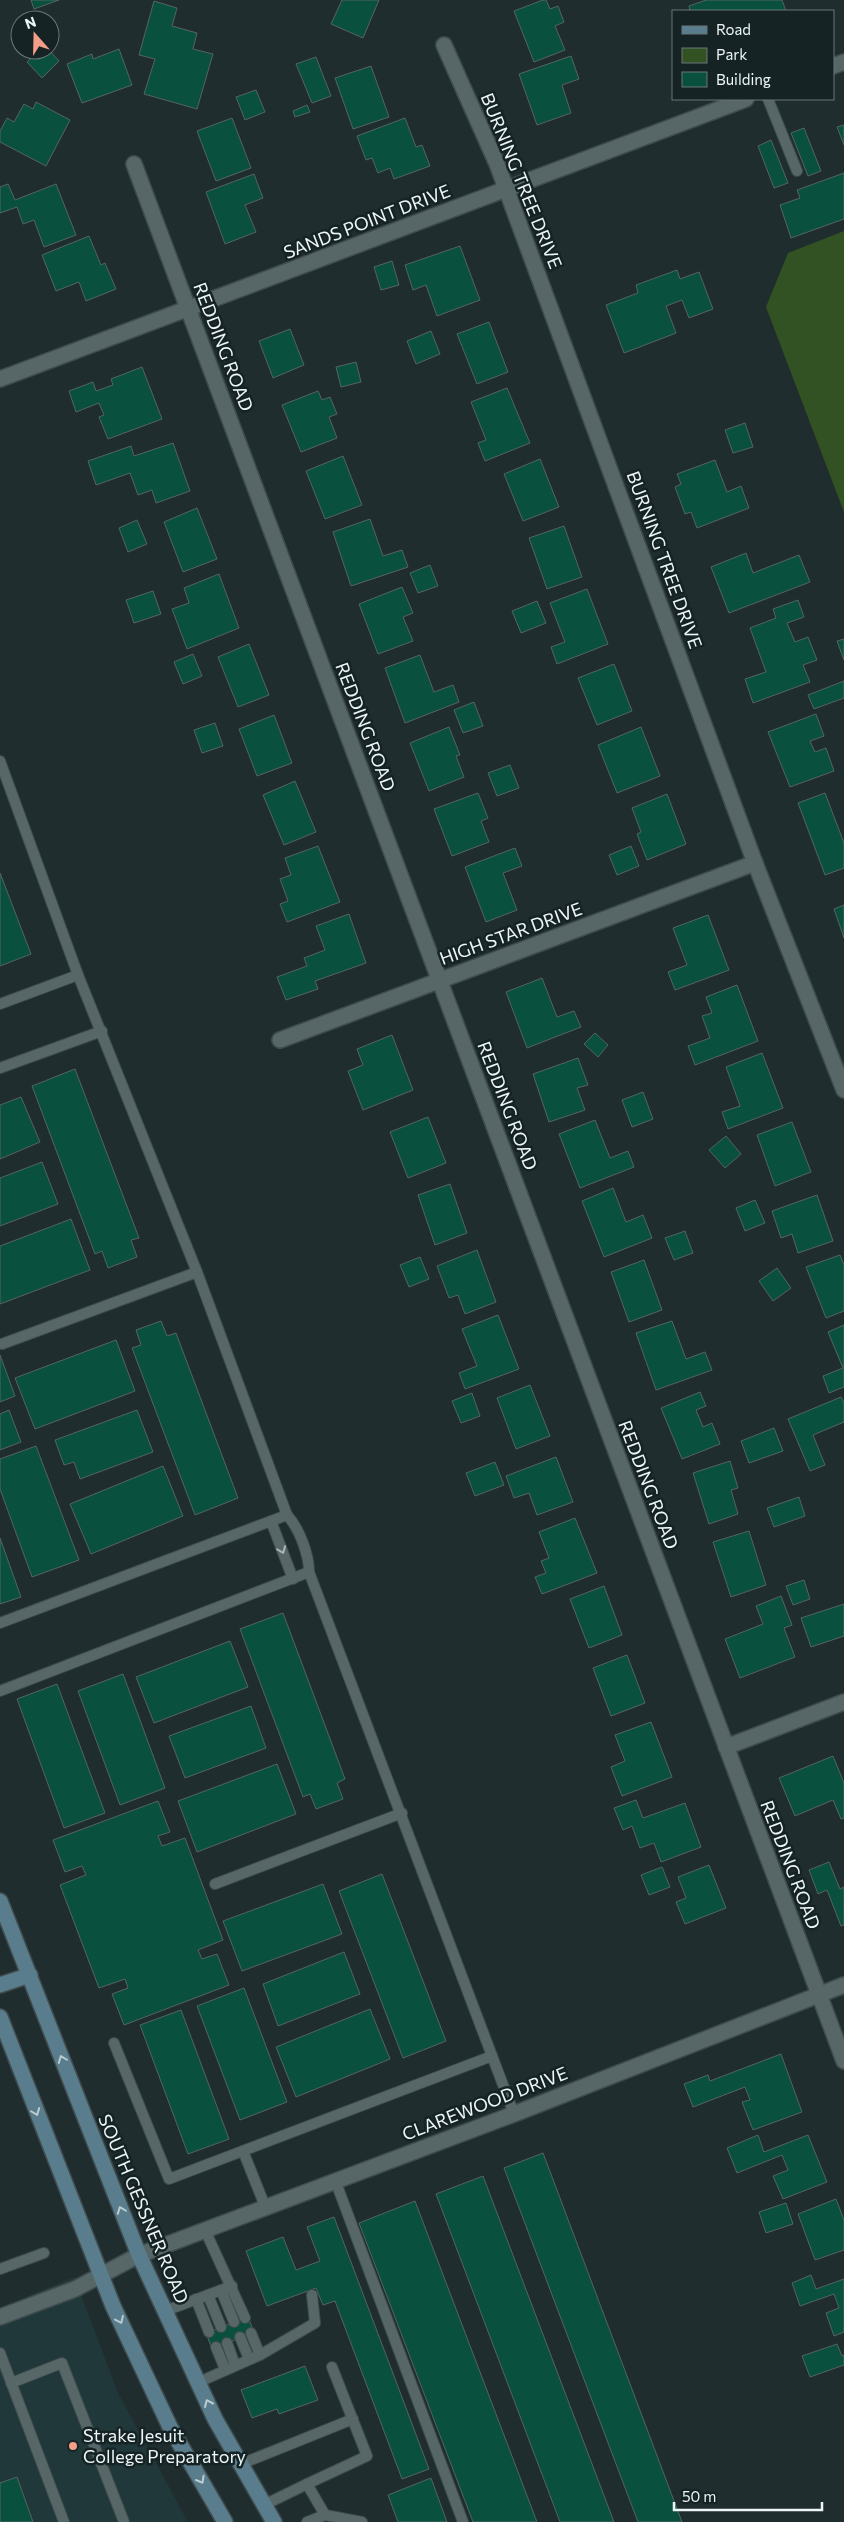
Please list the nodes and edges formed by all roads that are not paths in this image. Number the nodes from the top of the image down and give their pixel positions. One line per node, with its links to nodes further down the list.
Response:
1 (444, 45): 6 (street, BURNING TREE DRIVE)
2 (743, 100): 6 (street, SANDS POINT DRIVE)
3 (768, 100): 5 (lane)
4 (134, 164): 7 (street, REDDING ROAD)
5 (797, 171)
6 (506, 189): 7 (street, SANDS POINT DRIVE); 10 (street, BURNING TREE DRIVE)
7 (188, 309): 8 (street, SANDS POINT DRIVE); 12 (street, REDDING ROAD)
8 (0, 379)
9 (0, 760): 11 (lane)
10 (755, 863): 12 (street, HIGH STAR DRIVE); 17 (street, BURNING TREE DRIVE)
11 (78, 975): 13 (lane); 14 (lane)
12 (440, 981): 15 (street, HIGH STAR DRIVE); 27 (street, REDDING ROAD)
13 (0, 1004)
14 (102, 1031): 16 (lane); 18 (lane)
15 (280, 1040)
16 (0, 1068)
17 (844, 1090)
18 (197, 1272): 19 (lane); 20 (lane)
19 (2, 1344)
20 (287, 1516): 21 (lane); 22 (lane)
21 (271, 1521): 23 (lane, one-way to 23); 24 (lane)
22 (310, 1572): 23 (lane); 28 (lane)
23 (293, 1579): 25 (lane)
24 (0, 1623)
25 (0, 1691)
26 (844, 1702): 27 (street)
27 (726, 1746): 34 (street, REDDING ROAD)
28 (402, 1813): 29 (lane); 37 (lane)
29 (215, 1884)
30 (0, 1901): 31 (main road, SOUTH GESSNER ROAD)
31 (30, 1975): 32 (main road); 45 (main road, SOUTH GESSNER ROAD, one-way to 31)
32 (0, 1985)
33 (844, 1985): 34 (street, CLAREWOOD DRIVE)
34 (819, 1995): 38 (street, REDDING ROAD); 39 (street, CLAREWOOD DRIVE)
35 (0, 2017): 47 (main road, one-way to 47)
36 (114, 2043): 40 (lane)
37 (492, 2056): 39 (lane); 40 (lane)
38 (844, 2061)
39 (514, 2114): 41 (street, CLAREWOOD DRIVE)
40 (243, 2151): 42 (lane)
41 (334, 2180): 42 (street, CLAREWOOD DRIVE); 82 (lane)
42 (265, 2206): 43 (street, CLAREWOOD DRIVE)
43 (205, 2230): 45 (street, CLAREWOOD DRIVE); 48 (lane)
44 (44, 2252): 46 (lane)
45 (139, 2255): 47 (street, CLAREWOOD DRIVE); 53 (main road, SOUTH GESSNER ROAD)
46 (0, 2269)
47 (103, 2274): 54 (street, CLAREWOOD DRIVE); 78 (main road, one-way to 78)
48 (232, 2286): 49 (lane); 55 (lane)
49 (221, 2290): 50 (lane); 56 (lane)
50 (208, 2295): 52 (lane); 57 (lane)
51 (312, 2295): 64 (lane)
52 (196, 2299): 53 (lane); 58 (lane)
53 (165, 2311): 69 (main road, SOUTH GESSNER ROAD)
54 (0, 2317)
55 (245, 2318)
56 (234, 2322)
57 (221, 2327)
58 (210, 2332)
59 (251, 2333): 64 (lane)
60 (240, 2338): 65 (lane)
61 (227, 2343): 66 (lane)
62 (216, 2347): 68 (lane)
63 (0, 2353): 70 (lane)
64 (260, 2355): 65 (lane)
65 (249, 2359): 66 (lane)
66 (235, 2364): 68 (lane)
67 (332, 2367): 71 (lane)
68 (225, 2368): 69 (lane)
69 (199, 2382): 72 (main road, SOUTH GESSNER ROAD, one-way to 69)
70 (11, 2383): 76 (lane); 77 (lane)
71 (353, 2418): 72 (lane); 73 (lane)
72 (241, 2464): 74 (main road, SOUTH GESSNER ROAD)
73 (307, 2484): 74 (lane); 75 (lane)
74 (264, 2505): 79 (main road, SOUTH GESSNER ROAD)
75 (325, 2515): 80 (lane); 81 (lane)
76 (64, 2522)
77 (124, 2522)
78 (225, 2522)
79 (274, 2522)
80 (307, 2522)
81 (362, 2522)
82 (463, 2522)

